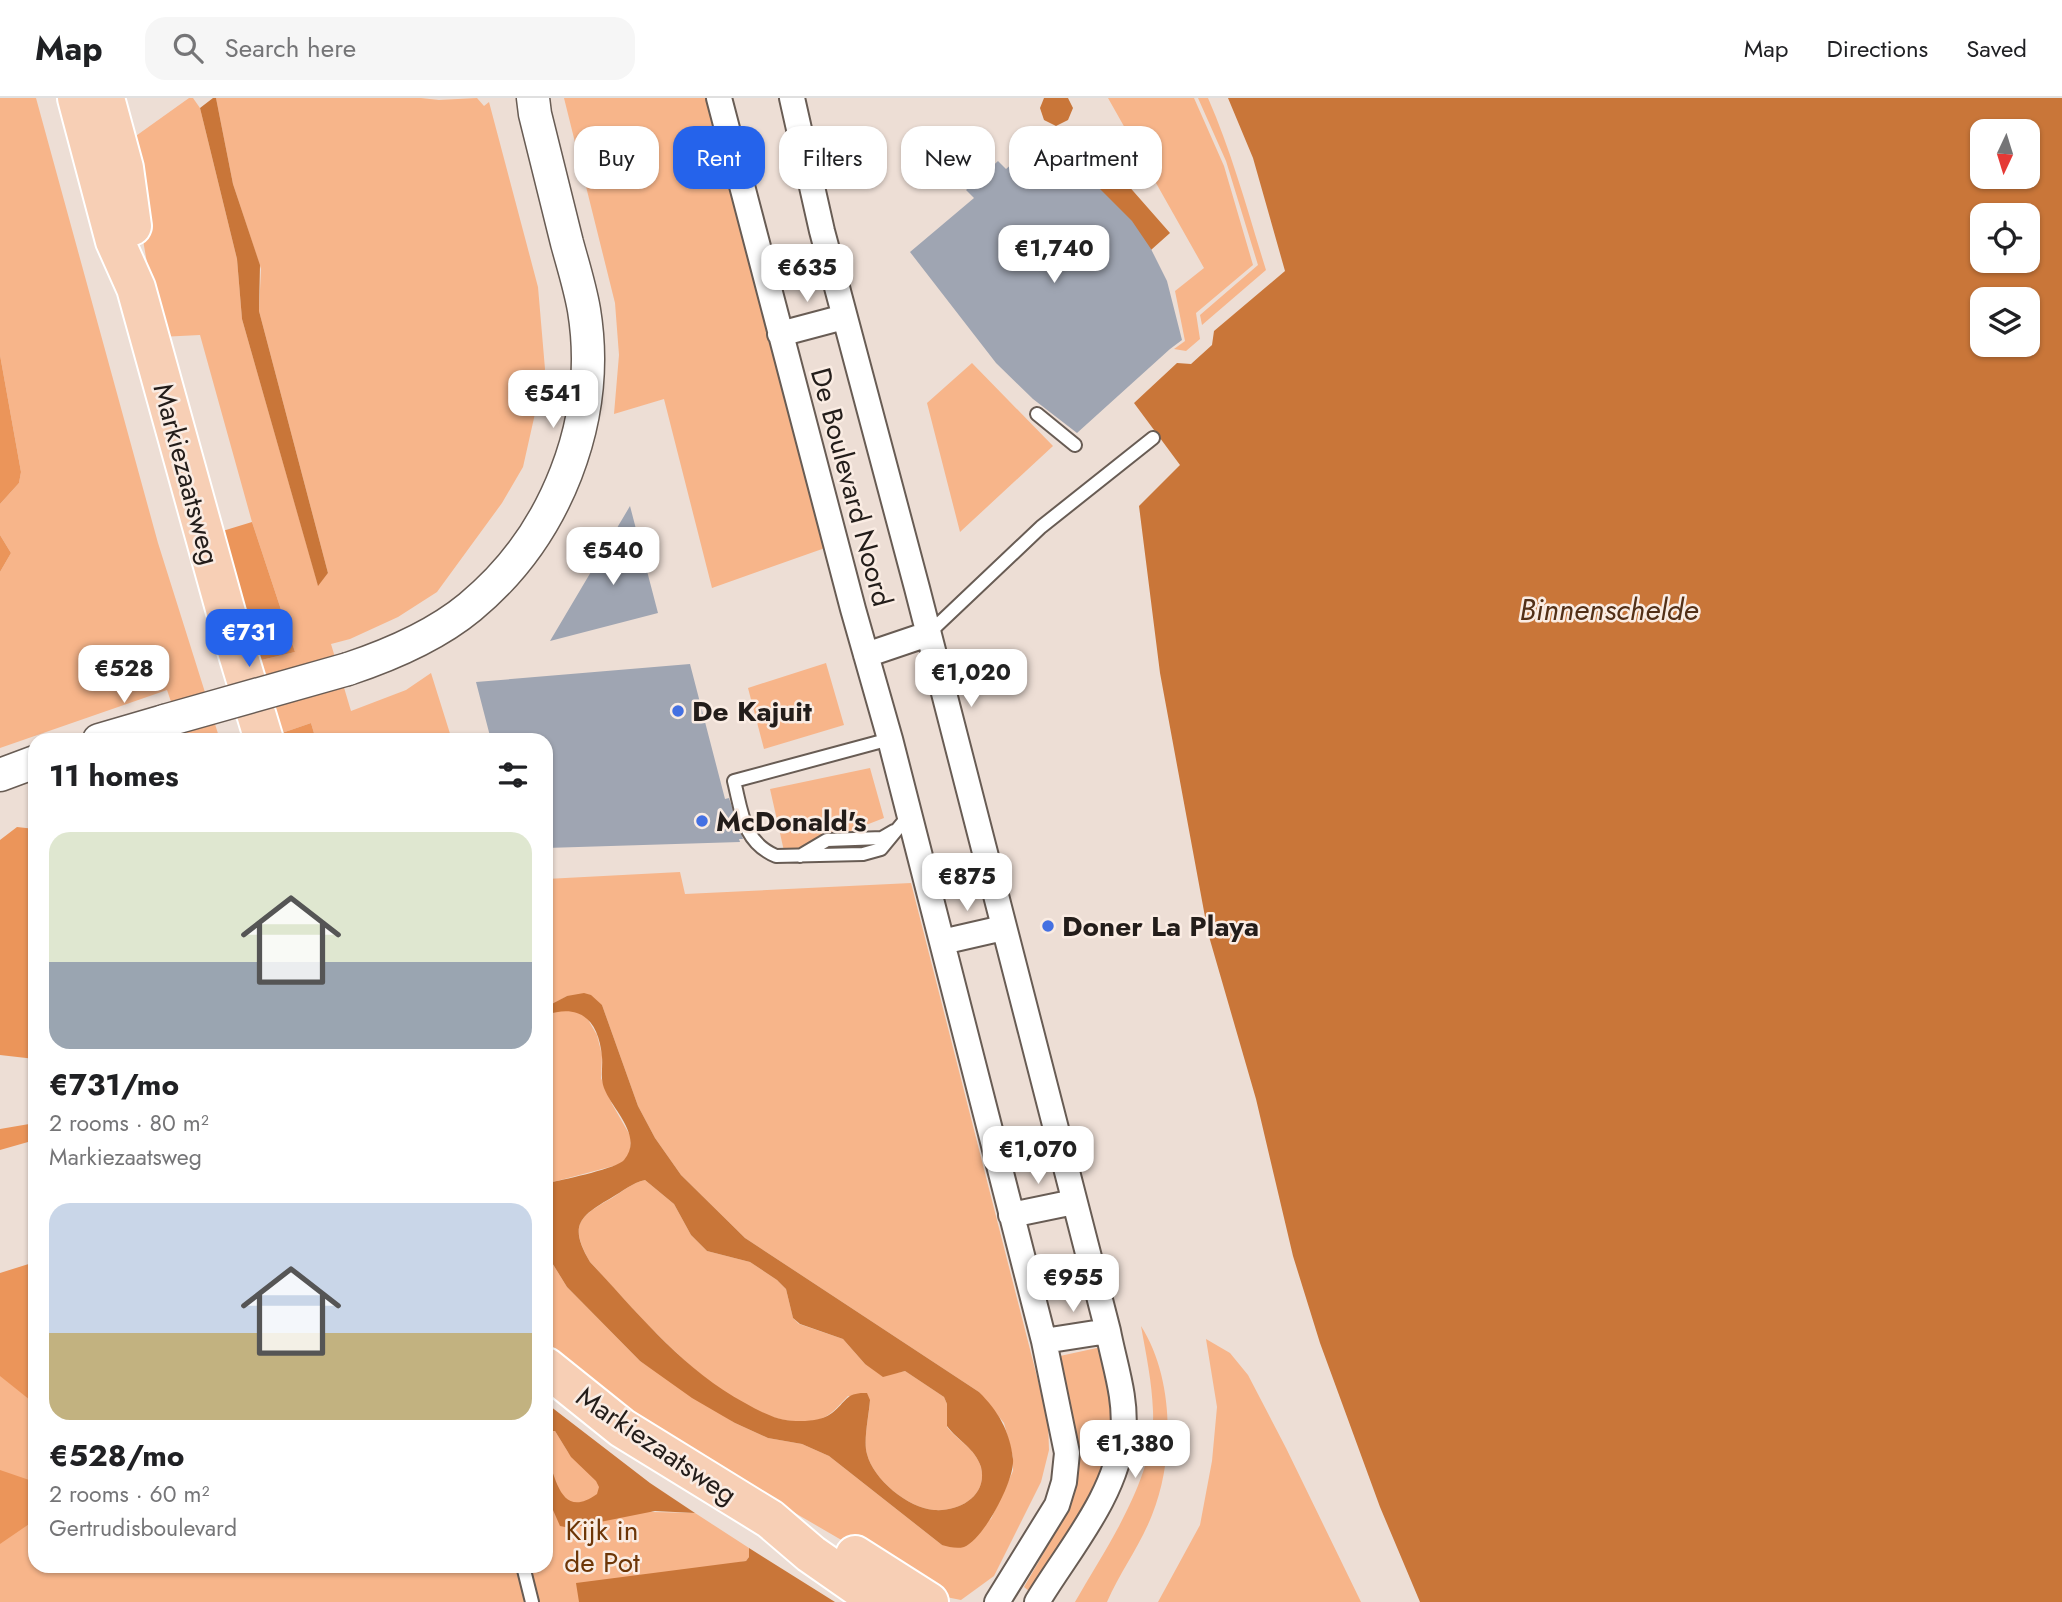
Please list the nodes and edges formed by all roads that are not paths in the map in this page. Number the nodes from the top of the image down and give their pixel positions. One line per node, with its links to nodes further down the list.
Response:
1 (77, 98): 6 (main road, Markiezaatsweg)
2 (105, 98): 6 (main road, Markiezaatsweg)
3 (719, 98): 8 (street, De Boulevard Noord)
4 (792, 98): 7 (street, De Boulevard Noord)
5 (529, 103): 14 (street, bridge)
6 (136, 288): 15 (main road, Markiezaatsweg)
7 (844, 317): 8 (street); 12 (street, De Boulevard Noord)
8 (780, 334): 13 (street, De Boulevard Noord)
9 (1037, 414): 11 (lane)
10 (1153, 438): 12 (lane)
11 (1075, 445)
12 (928, 634): 13 (street, De Boulevard Noord); 20 (street, De Boulevard Noord)
13 (866, 655): 16 (street, De Boulevard Noord)
14 (123, 733)
15 (262, 733)
16 (890, 739): 19 (street, De Boulevard Noord); 19 (lane)
17 (28, 764): 18 (street)
18 (0, 775)
19 (902, 823): 21 (street, De Boulevard Noord)
20 (1003, 928): 21 (street); 22 (street, De Boulevard Noord)
21 (942, 942): 23 (street, De Boulevard Noord)
22 (1074, 1202): 23 (street); 24 (street, De Boulevard Noord)
23 (1012, 1215): 25 (street, De Boulevard Noord)
24 (1108, 1331): 25 (street); 33 (street, De Boulevard Noord)
25 (1044, 1341): 32 (street, De Boulevard Noord)
26 (553, 1373): 27 (main road, Markiezaatsweg)
27 (770, 1519): 30 (main road, Markiezaatsweg); 31 (main road, Markiezaatsweg)
28 (525, 1573): 29 (lane)
29 (532, 1602)
30 (880, 1602)
31 (929, 1602)
32 (998, 1602)
33 (1037, 1602)

